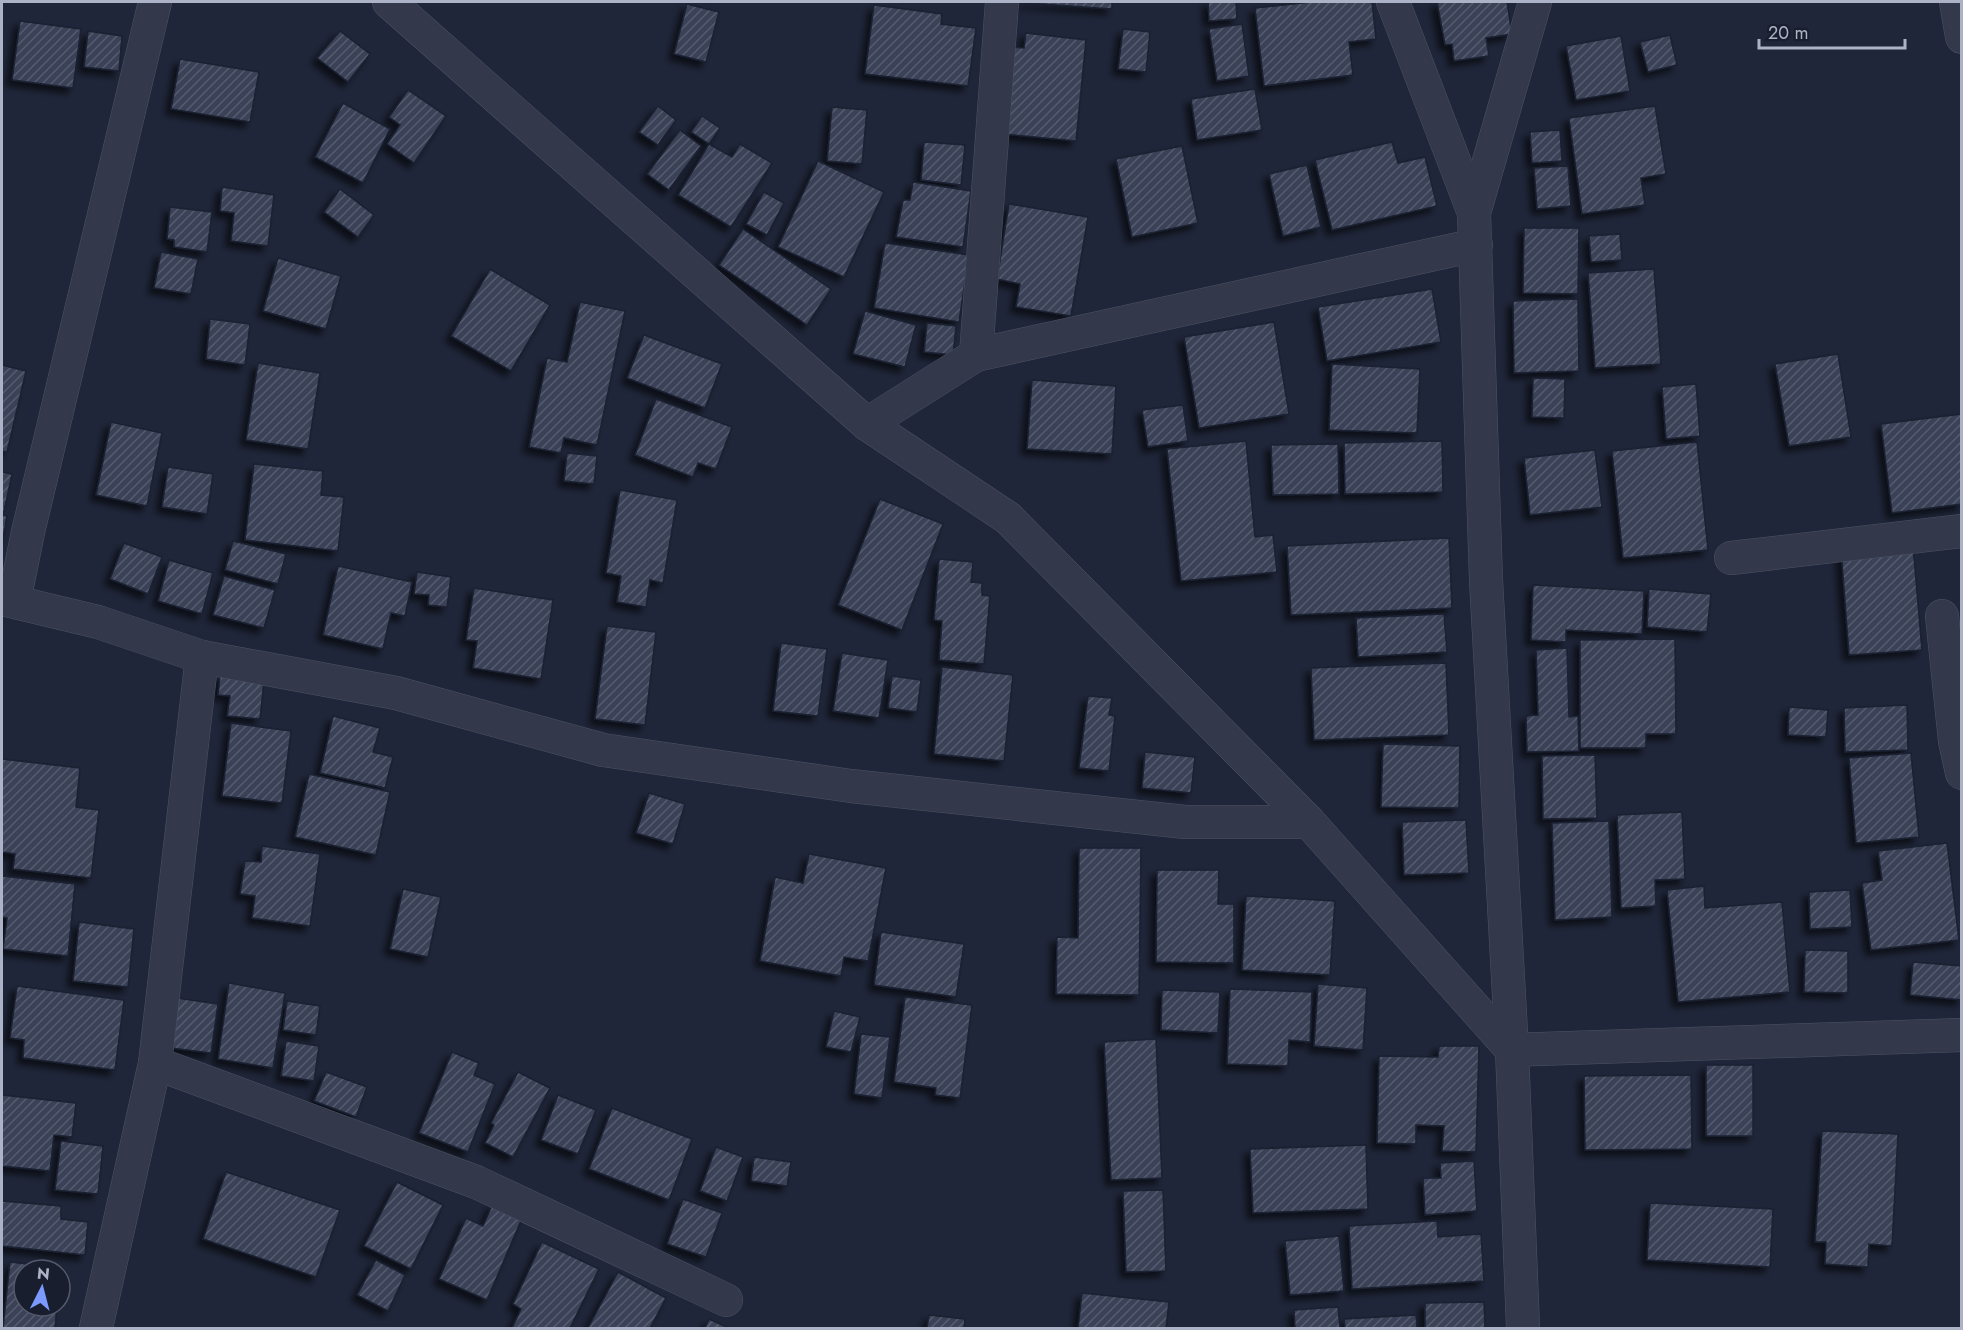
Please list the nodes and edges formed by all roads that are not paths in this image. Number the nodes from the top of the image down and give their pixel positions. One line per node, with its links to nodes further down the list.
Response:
1 (155, 2): 14 (street)
2 (389, 2): 11 (street)
3 (1002, 2): 10 (street)
4 (1393, 2): 8 (street)
5 (1535, 2): 8 (street)
6 (1956, 2): 7 (street)
7 (1962, 38)
8 (1474, 213): 9 (street)
9 (1476, 245): 10 (street); 20 (street)
10 (976, 355): 11 (street)
11 (867, 424): 18 (street)
12 (1962, 531): 13 (street)
13 (1731, 558)
14 (8, 600): 16 (street)
15 (1942, 616): 17 (street)
16 (202, 657): 18 (street); 21 (street)
17 (1962, 773)
18 (1309, 822): 20 (street)
19 (1962, 1035): 20 (street)
20 (1512, 1050): 24 (street)
21 (154, 1063): 22 (street); 23 (street)
22 (726, 1300)
23 (96, 1329)
24 (1523, 1329)

